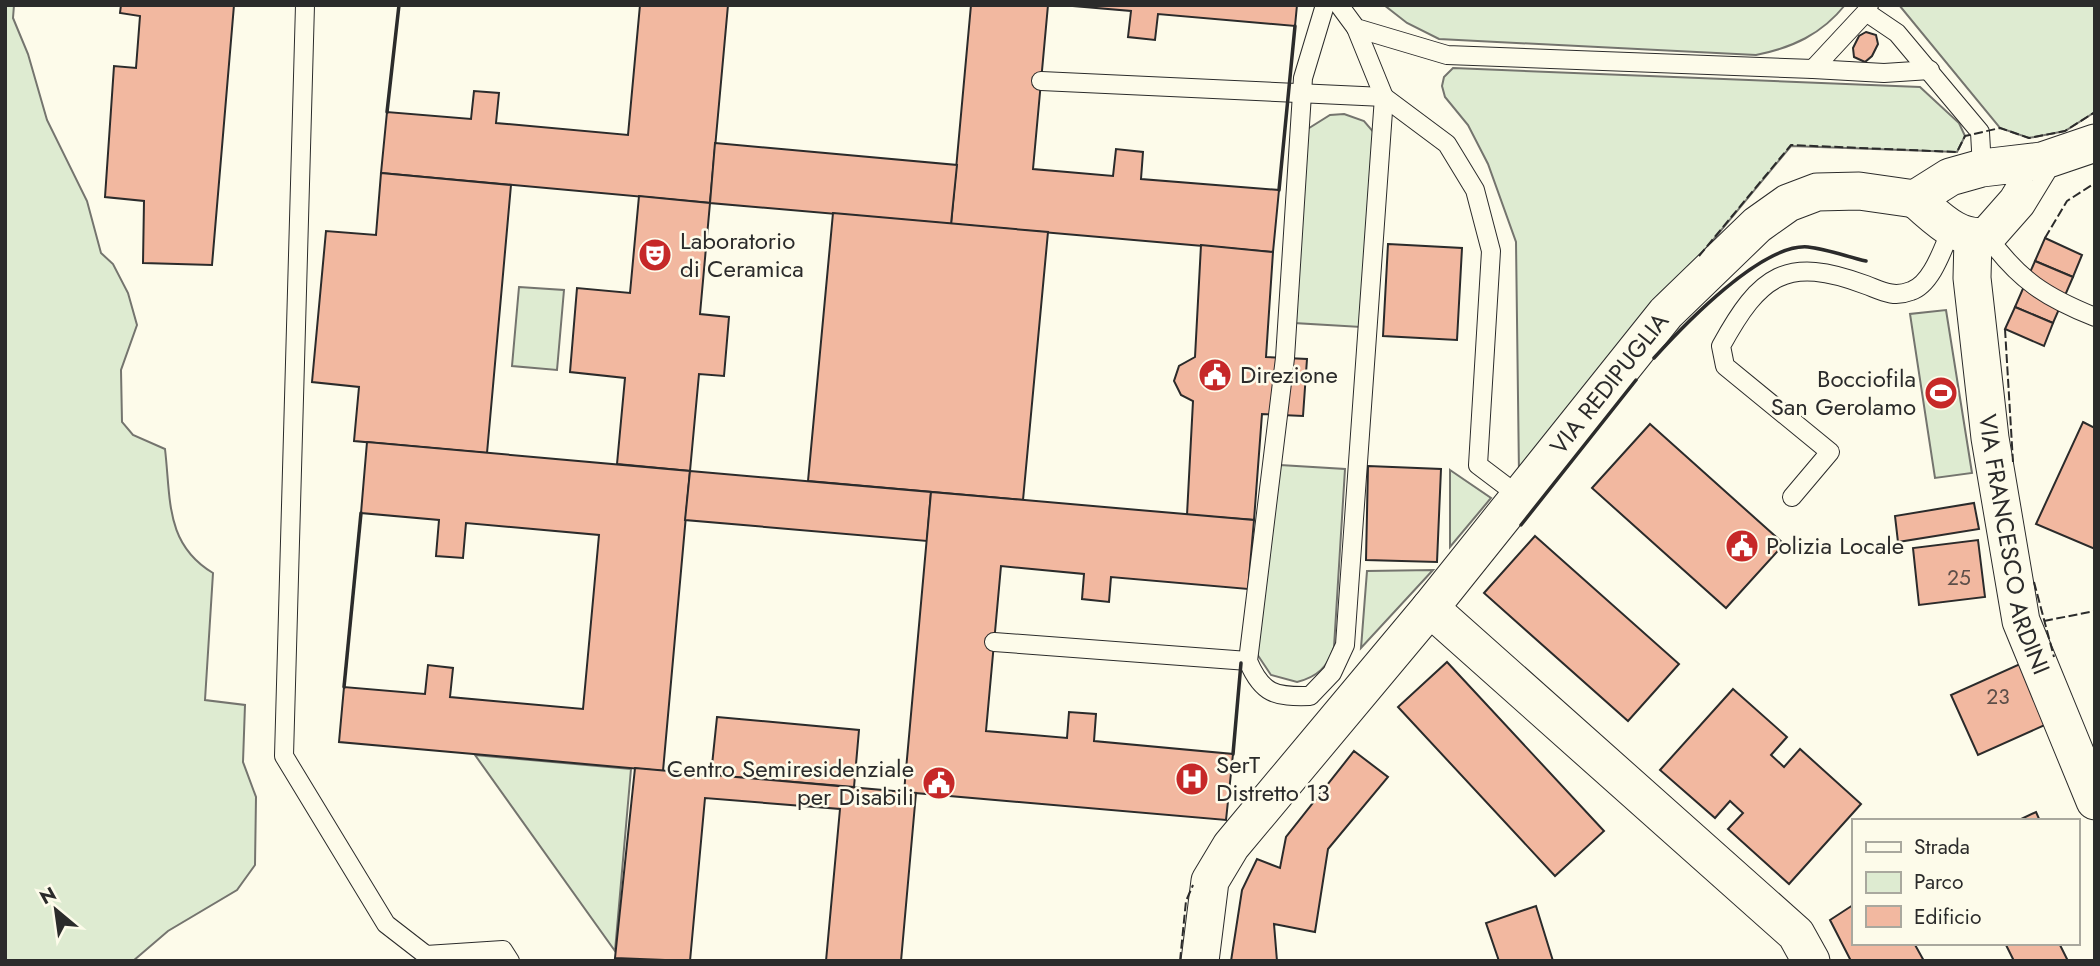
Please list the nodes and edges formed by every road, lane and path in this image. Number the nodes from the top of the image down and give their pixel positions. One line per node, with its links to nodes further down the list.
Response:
1 (305, 5): 23 (lane)
2 (1325, 5): 9 (lane)
3 (1339, 5): 5 (lane)
4 (1867, 9): 6 (lane); 7 (lane)
5 (1356, 28): 6 (lane); 10 (lane)
6 (1813, 69): 7 (lane)
7 (1930, 70): 13 (lane)
8 (1041, 81): 9 (lane)
9 (1302, 95): 10 (lane); 21 (lane)
10 (1384, 97): 17 (lane); 21 (lane)
11 (2095, 143): 12 (street)
12 (2042, 162): 13 (street); 15 (street)
13 (1982, 169): 14 (street)
14 (1915, 199): 15 (street); 17 (street, VIA REDIPUGLIA)
15 (1970, 235): 16 (lane); 18 (lane); 22 (street, VIA FRANCESCO ARDINI)
16 (2095, 317)
17 (1519, 496): 19 (street, VIA REDIPUGLIA)
18 (1792, 497)
19 (1430, 608): 24 (street, VIA REDIPUGLIA); 25 (street)
20 (995, 642): 21 (lane)
21 (1248, 661)
22 (2095, 800)
23 (510, 961)
24 (1200, 961)
25 (1811, 961)

